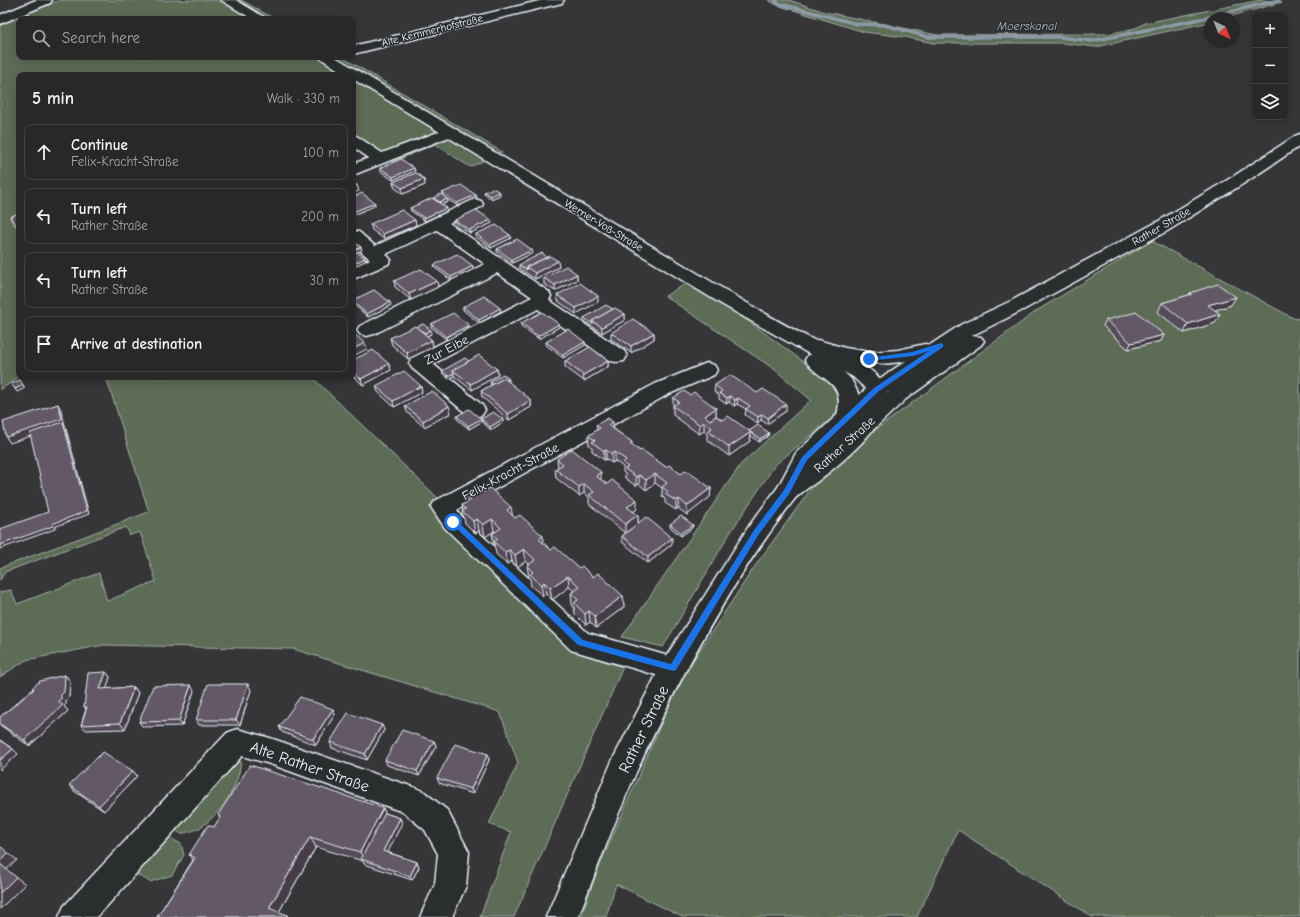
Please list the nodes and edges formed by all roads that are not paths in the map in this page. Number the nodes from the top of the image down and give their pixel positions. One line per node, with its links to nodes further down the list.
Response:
1 (27, 0): 5 (main road)
2 (46, 0): 7 (main road)
3 (227, 0): 6 (main road)
4 (558, 0): 8 (main road, Alte Kemmerhofstraße)
5 (0, 12)
6 (256, 16)
7 (0, 20)
8 (356, 49)
9 (331, 60): 10 (main road, Werner-Voß-Straße)
10 (351, 72)
11 (356, 75): 12 (main road, Werner-Voß-Straße)
12 (449, 132): 15 (main road); 26 (main road, Werner-Voß-Straße)
13 (1300, 139): 24 (main road, Rather Straße)
14 (356, 142): 15 (main road)
15 (381, 159): 16 (main road)
16 (356, 169)
17 (475, 204): 18 (main road)
18 (438, 223): 20 (main road); 21 (main road)
19 (356, 238): 20 (main road)
20 (378, 256): 22 (main road)
21 (498, 265): 23 (main road); 25 (main road)
22 (356, 272)
23 (539, 301): 28 (main road); 33 (main road, Zur Eibe)
24 (1018, 305): 27 (main road, Rather Straße); 32 (main road, Rather Straße)
25 (367, 330)
26 (779, 330): 27 (main road, Rather Straße); 30 (main road); 31 (main road, Werner-Voß-Straße)
27 (941, 345): 31 (main road, Rather Straße)
28 (617, 356)
29 (707, 370): 35 (main road, Felix-Kracht-Straße)
30 (845, 383): 31 (main road); 34 (main road)
31 (875, 394): 32 (main road, Rather Straße); 34 (main road, Rather Straße)
32 (899, 394): 34 (main road, Rather Straße)
33 (475, 410)
34 (857, 422): 35 (main road, Rather Straße)
35 (673, 668): 38 (main road, Rather Straße)
36 (75, 917): 37 (main road, Alte Rather Straße)
37 (436, 917)
38 (562, 917)

